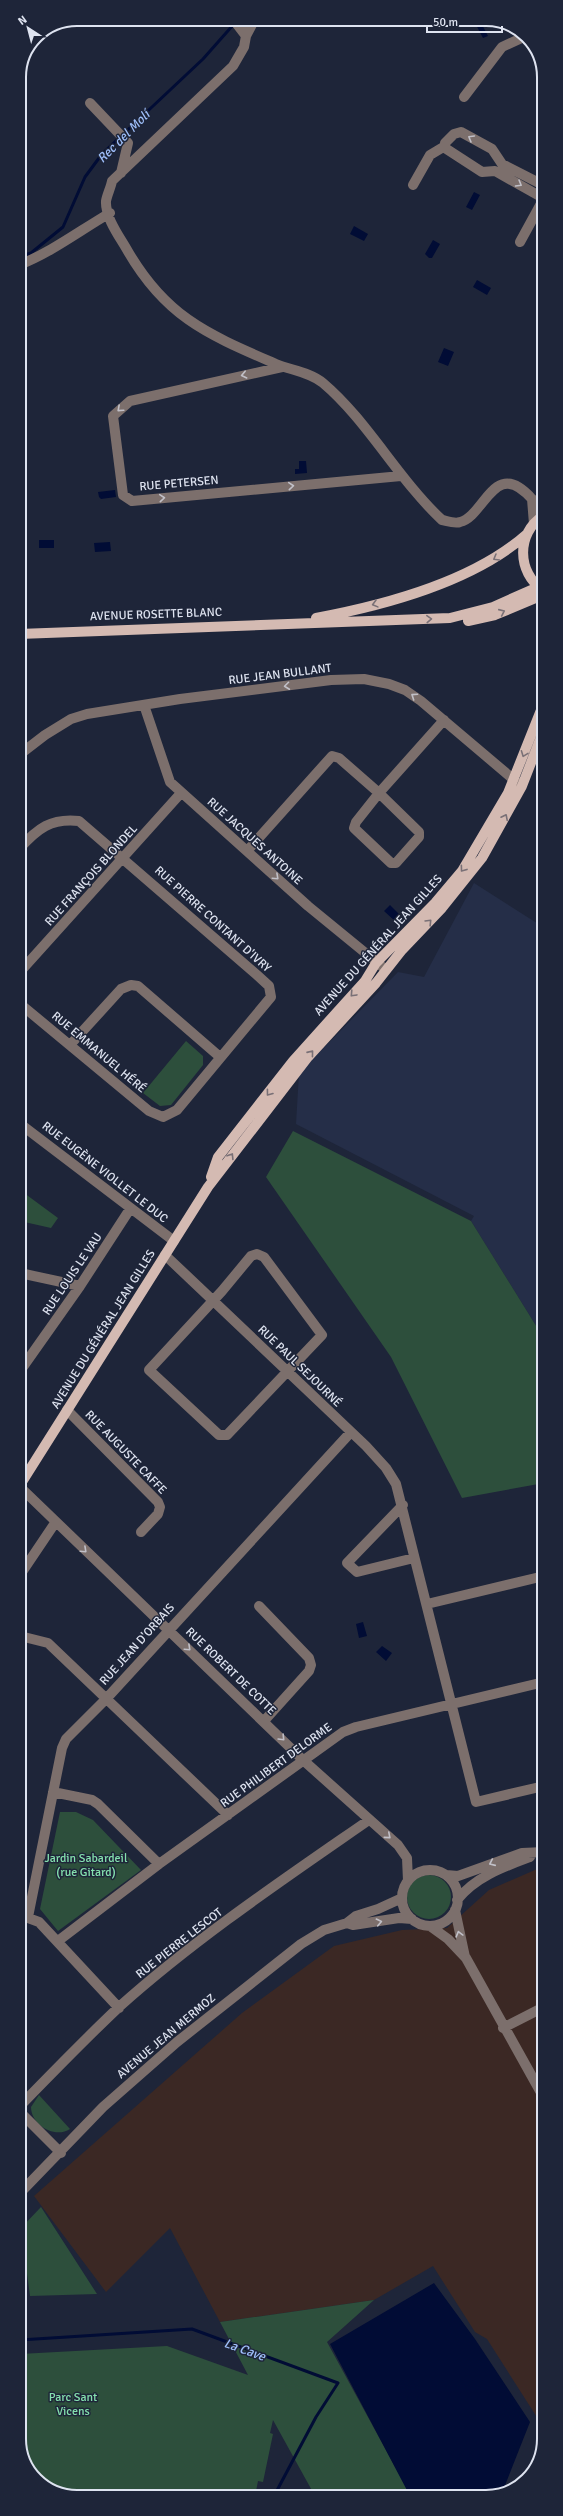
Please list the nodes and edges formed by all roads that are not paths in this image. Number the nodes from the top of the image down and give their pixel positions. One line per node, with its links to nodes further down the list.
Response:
1 (239, 26): 3 (street)
2 (251, 26): 3 (street)
3 (246, 36): 9 (street)
4 (520, 39): 5 (street)
5 (464, 97)
6 (90, 103): 9 (street)
7 (445, 146): 8 (street); 8 (street, one-way to 7); 11 (street)
8 (498, 167): 10 (street); 12 (street, one-way to 12)
9 (121, 173): 14 (street)
10 (537, 183)
11 (413, 185)
12 (537, 195)
13 (537, 210): 15 (street)
14 (110, 213): 16 (street); 17 (street)
15 (520, 242)
16 (26, 262)
17 (282, 366): 18 (street); 18 (street, RUE PETERSEN, one-way to 18)
18 (401, 476): 19 (street)
19 (532, 499): 20 (street); 22 (street)
20 (537, 502)
21 (537, 521): 22 (main road)
22 (534, 524): 23 (main road)
23 (527, 534): 24 (main road); 26 (main road, AVENUE ROSETTE BLANC, one-way to 26)
24 (537, 584)
25 (537, 592): 26 (main road, AVENUE ROSETTE BLANC, one-way to 25)
26 (295, 622): 27 (main road, AVENUE ROSETTE BLANC)
27 (26, 634)
28 (144, 706): 29 (street, RUE JEAN BULLANT, one-way to 28); 32 (street, RUE JEAN BULLANT); 35 (street, RUE JACQUES ANTOINE)
29 (444, 720): 33 (street, RUE JEAN BULLANT); 34 (street)
30 (537, 724): 33 (main road, AVENUE DU GÉNÉRAL JEAN GILLES, one-way to 33)
31 (537, 744): 33 (main road, AVENUE DU GÉNÉRAL JEAN GILLES)
32 (26, 750)
33 (518, 783): 39 (main road, AVENUE DU GÉNÉRAL JEAN GILLES, one-way to 39); 41 (main road, AVENUE DU GÉNÉRAL JEAN GILLES, one-way to 33)
34 (379, 793): 34 (street); 37 (street)
35 (181, 794): 37 (street, RUE JACQUES ANTOINE); 38 (street, RUE FRANÇOIS BLONDEL)
36 (26, 841): 38 (street, RUE PIERRE CONTANT D'IVRY)
37 (247, 851): 39 (street, RUE JACQUES ANTOINE, one-way to 39)
38 (124, 858): 40 (street, RUE FRANÇOIS BLONDEL); 44 (street, RUE PIERRE CONTANT D'IVRY)
39 (376, 963): 41 (street, RUE JACQUES ANTOINE); 47 (main road, AVENUE DU GÉNÉRAL JEAN GILLES, one-way to 47)
40 (26, 964)
41 (385, 969): 47 (main road, AVENUE DU GÉNÉRAL JEAN GILLES, one-way to 41)
42 (26, 1009): 43 (street, RUE EMMANUEL HÉRÉ)
43 (70, 1045): 44 (street); 45 (street, RUE EMMANUEL HÉRÉ)
44 (220, 1057): 45 (street, RUE PIERRE CONTANT D'IVRY)
45 (164, 1117)
46 (26, 1128): 48 (street, RUE EUGÈNE VIOLLET LE DUC)
47 (208, 1187): 49 (main road, AVENUE DU GÉNÉRAL JEAN GILLES)
48 (130, 1209): 49 (street, RUE EUGÈNE VIOLLET LE DUC); 52 (street, RUE LOUIS LE VAU)
49 (174, 1241): 50 (main road, AVENUE DU GÉNÉRAL JEAN GILLES)
50 (165, 1255): 53 (street, RUE PAUL SEJOURNÉ); 56 (main road, AVENUE DU GÉNÉRAL JEAN GILLES)
51 (26, 1274): 52 (street)
52 (80, 1286): 54 (street, RUE LOUIS LE VAU)
53 (213, 1301): 55 (street, RUE PAUL SEJOURNÉ); 55 (street); 55 (street)
54 (26, 1362)
55 (287, 1371): 57 (street, RUE PAUL SEJOURNÉ)
56 (67, 1410): 58 (main road, AVENUE DU GÉNÉRAL JEAN GILLES); 62 (street, RUE AUGUSTE CAFFE)
57 (351, 1432): 60 (street, RUE PAUL SEJOURNÉ); 68 (street, RUE JEAN D'ORBAIS)
58 (26, 1476)
59 (26, 1492): 61 (street, RUE ROBERT DE COTTE)
60 (403, 1505): 63 (street, RUE PAUL SEJOURNÉ); 63 (street)
61 (55, 1523): 64 (street); 68 (street, RUE ROBERT DE COTTE, one-way to 68)
62 (141, 1532)
63 (414, 1558): 66 (street, RUE PAUL SEJOURNÉ)
64 (26, 1566)
65 (537, 1578): 66 (street)
66 (427, 1604): 72 (street, RUE PAUL SEJOURNÉ)
67 (259, 1606): 73 (street)
68 (168, 1629): 71 (street, RUE JEAN D'ORBAIS); 73 (street, RUE ROBERT DE COTTE, one-way to 73)
69 (26, 1638): 71 (street)
70 (537, 1684): 72 (street, RUE PHILIBERT DELORME)
71 (106, 1699): 76 (street, RUE JEAN D'ORBAIS); 77 (street)
72 (451, 1705): 74 (street, RUE PHILIBERT DELORME); 75 (street, RUE PAUL SEJOURNÉ)
73 (264, 1720): 74 (street, RUE ROBERT DE COTTE, one-way to 74)
74 (303, 1760): 77 (street, RUE PHILIBERT DELORME); 78 (street, RUE ROBERT DE COTTE)
75 (537, 1788)
76 (53, 1792): 81 (street); 86 (street, RUE JEAN D'ORBAIS)
77 (228, 1815): 81 (street, RUE PHILIBERT DELORME)
78 (369, 1820): 83 (street, RUE ROBERT DE COTTE, one-way to 83); 93 (street, RUE PIERRE LESCOT)
79 (537, 1853): 82 (street, one-way to 82)
80 (537, 1856): 85 (street)
81 (159, 1864): 91 (street, RUE PHILIBERT DELORME)
82 (446, 1875): 83 (street); 85 (street)
83 (408, 1880): 84 (street)
84 (402, 1898): 88 (street); 89 (street, AVENUE JEAN MERMOZ)
85 (456, 1905): 90 (street); 92 (street, one-way to 85)
86 (26, 1907)
87 (26, 1917): 91 (street)
88 (412, 1919): 89 (street, AVENUE JEAN MERMOZ, one-way to 88); 90 (street)
89 (347, 1923): 99 (street, AVENUE JEAN MERMOZ)
90 (430, 1926): 92 (street)
91 (58, 1941): 93 (street)
92 (466, 1958): 95 (street)
93 (119, 2008): 97 (street, RUE PIERRE LESCOT)
94 (537, 2011): 95 (street)
95 (503, 2028): 96 (street)
96 (537, 2086)
97 (26, 2100)
98 (26, 2118): 99 (street)
99 (61, 2153): 100 (street, AVENUE JEAN MERMOZ)
100 (26, 2187)

